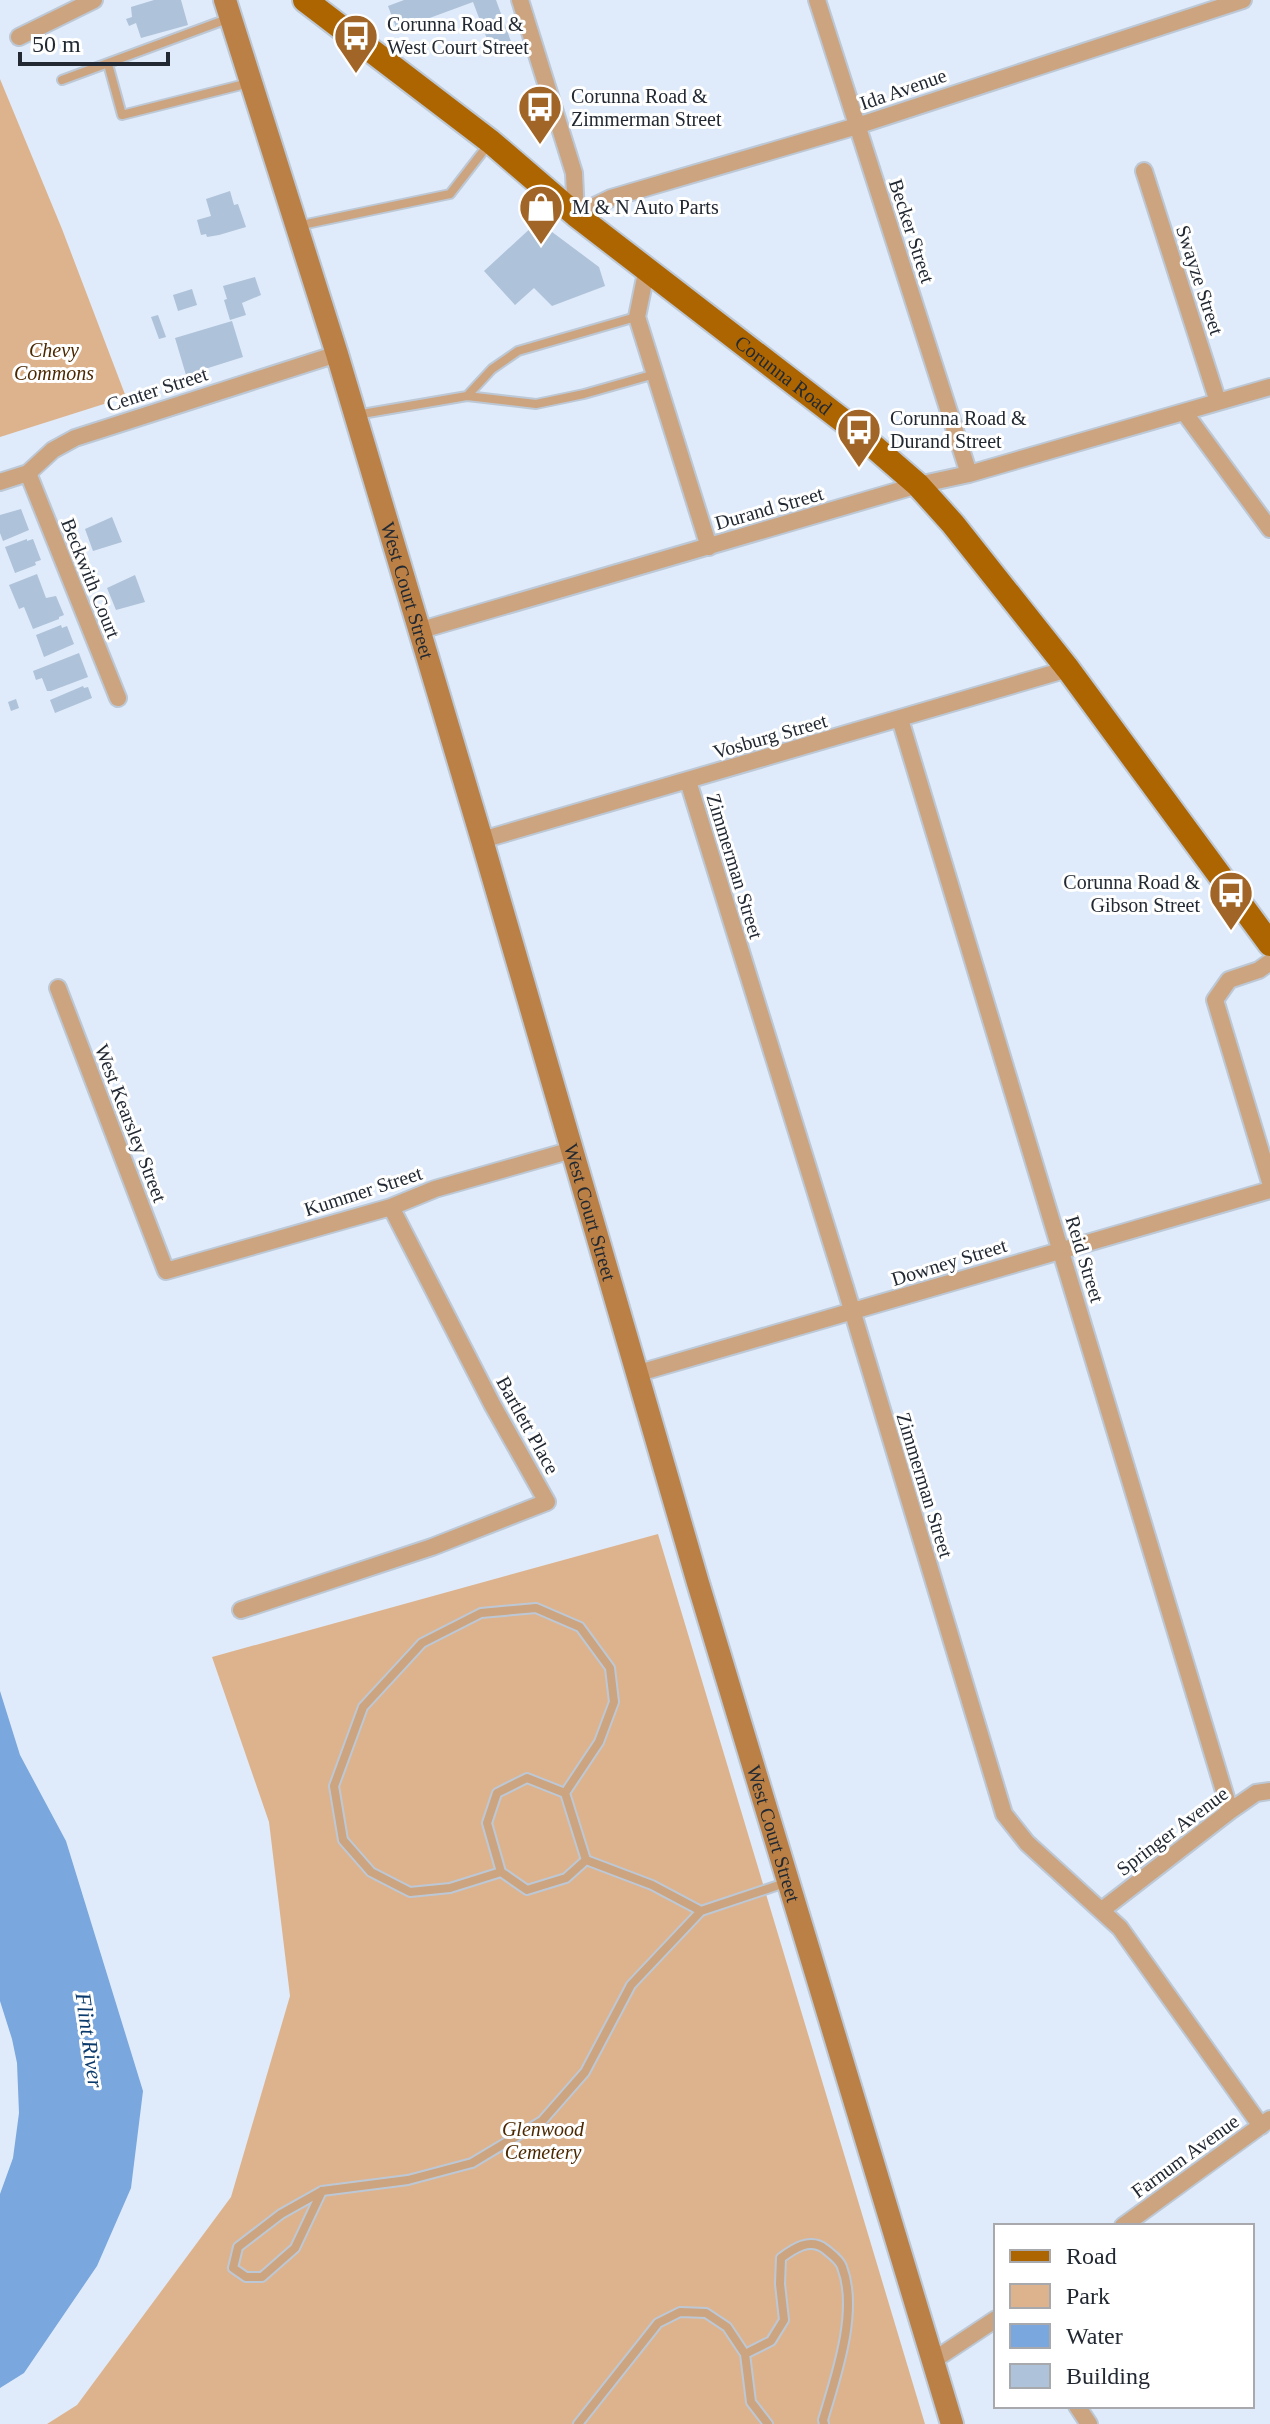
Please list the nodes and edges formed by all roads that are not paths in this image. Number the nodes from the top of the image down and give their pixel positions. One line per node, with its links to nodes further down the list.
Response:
1 (94, 0): 7 (street)
2 (305, 0): 12 (main road, Corunna Road)
3 (520, 0): 14 (street)
4 (817, 0): 11 (street, Becker Street)
5 (1243, 0): 11 (street, Ida Avenue)
6 (228, 9): 8 (lane); 10 (street, West Court Street)
7 (19, 37)
8 (108, 64): 9 (lane); 10 (lane)
9 (62, 80)
10 (251, 83): 15 (street, West Court Street)
11 (857, 126): 14 (street, Ida Avenue); 26 (street, Becker Street)
12 (491, 142): 14 (main road, Corunna Road); 15 (lane)
13 (1144, 171): 22 (street, Swayze Street)
14 (576, 215): 16 (main road, Corunna Road)
15 (296, 226): 18 (street, West Court Street)
16 (647, 268): 17 (street); 28 (main road, Corunna Road)
17 (637, 317): 19 (street); 21 (lane)
18 (337, 354): 24 (street, West Court Street); 25 (street, Center Street)
19 (655, 374): 21 (lane); 30 (street)
20 (1270, 387): 22 (street, Durand Street)
21 (467, 396): 24 (lane)
22 (1218, 402): 23 (street, Durand Street)
23 (1184, 412): 26 (street, Durand Street); 29 (street)
24 (355, 415): 31 (street, West Court Street)
25 (28, 473): 27 (street, Center Street); 33 (street, Beckwith Court)
26 (969, 474): 28 (street, Durand Street)
27 (0, 482)
28 (918, 485): 30 (street, Durand Street); 32 (main road, Corunna Road)
29 (1270, 529)
30 (709, 547): 31 (street, Durand Street)
31 (418, 631): 36 (street, West Court Street)
32 (1068, 669): 34 (street, Vosburg Street); 37 (main road, Corunna Road)
33 (118, 698)
34 (900, 719): 35 (street, Vosburg Street); 44 (street, Reid Street)
35 (688, 781): 36 (street, Vosburg Street); 46 (street, Zimmerman Street)
36 (482, 840): 40 (street, West Court Street)
37 (1270, 944)
38 (1270, 962): 41 (street)
39 (58, 988): 45 (street, West Kearsley Street)
40 (572, 1150): 43 (street, Kummer Street); 47 (street, West Court Street)
41 (1270, 1182)
42 (1270, 1190): 44 (street, Downey Street)
43 (391, 1207): 45 (street, Kummer Street); 48 (street, Bartlett Place)
44 (1062, 1250): 46 (street, Downey Street); 51 (street, Reid Street)
45 (166, 1271)
46 (852, 1312): 47 (street, Downey Street); 55 (street, Zimmerman Street)
47 (639, 1373): 54 (street, West Court Street)
48 (241, 1610)
49 (1270, 1791): 51 (street, Springer Avenue)
50 (565, 1793): 52 (lane); 53 (lane); 53 (lane)
51 (1230, 1811): 55 (street, Springer Avenue)
52 (586, 1860): 53 (lane); 56 (lane)
53 (501, 1872)
54 (789, 1881): 56 (lane); 62 (street, West Court Street)
55 (1102, 1910): 57 (street, Zimmerman Street)
56 (701, 1911): 58 (lane)
57 (1265, 2122): 59 (street, Farnum Avenue)
58 (322, 2191): 58 (lane)
59 (1126, 2224)
60 (994, 2320): 62 (street)
61 (745, 2354): 63 (lane); 64 (lane); 65 (lane)
62 (934, 2360): 66 (street, West Court Street)
63 (578, 2424)
64 (768, 2424)
65 (824, 2424)
66 (952, 2424)

